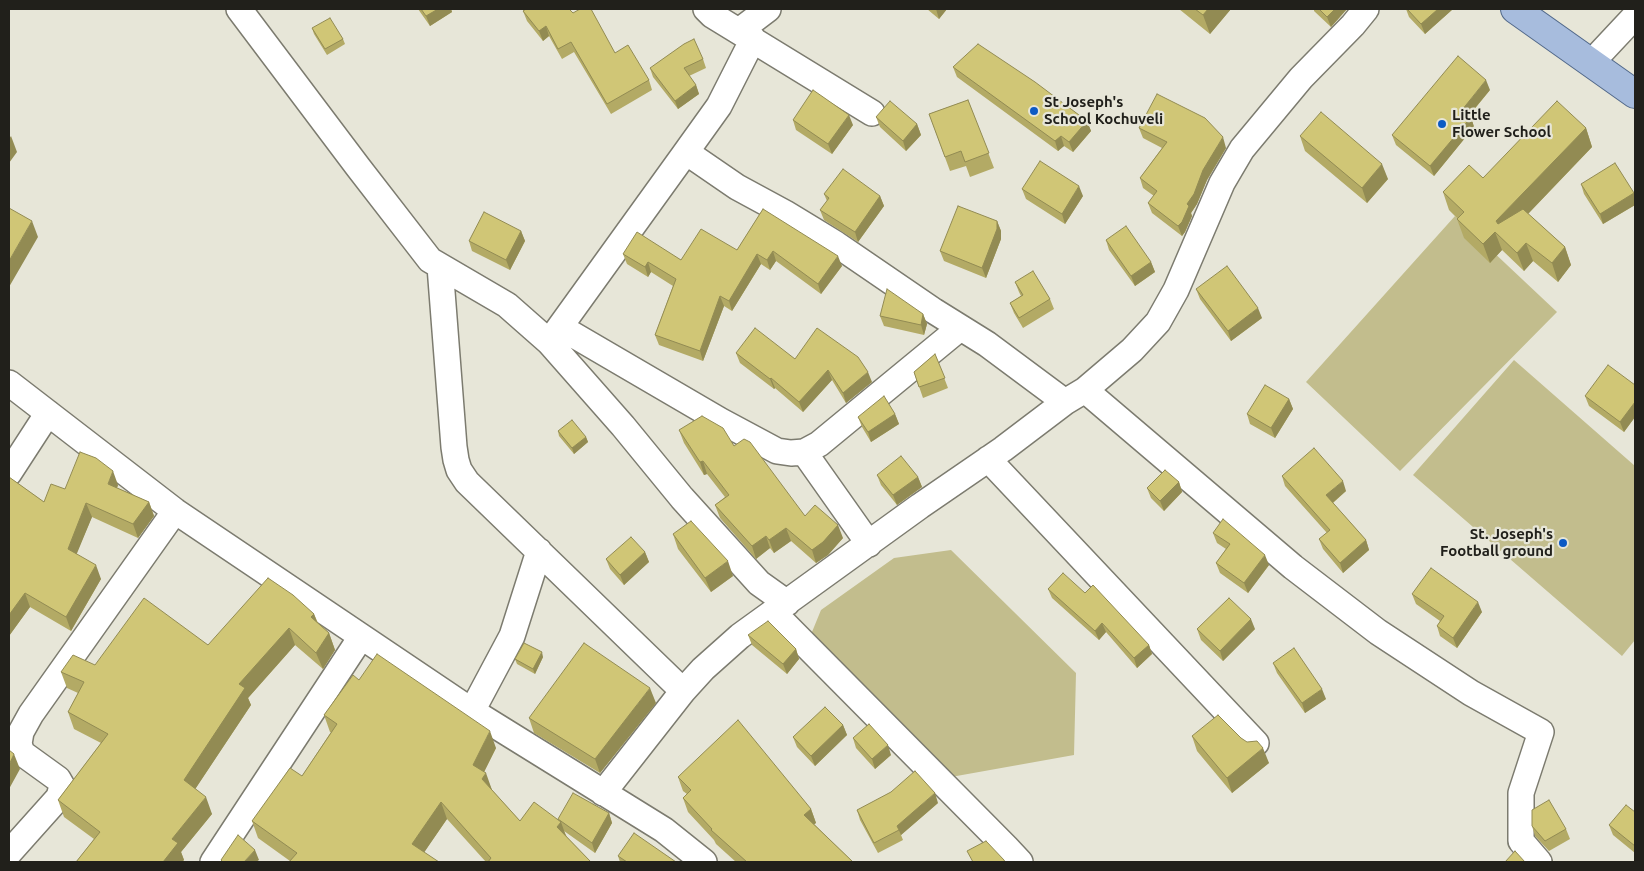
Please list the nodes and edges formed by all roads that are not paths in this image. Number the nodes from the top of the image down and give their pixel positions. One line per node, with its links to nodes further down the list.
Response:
1 (239, 9): 12 (street)
2 (706, 9): 7 (street)
3 (768, 9): 7 (street)
4 (1366, 9): 16 (street)
5 (1514, 9): 8 (main road)
6 (1635, 16): 8 (street)
7 (746, 35): 10 (street); 11 (street)
8 (1591, 63): 9 (main road)
9 (1635, 94)
10 (872, 113)
11 (686, 152): 13 (street); 14 (street)
12 (440, 266): 14 (street); 23 (street)
13 (960, 328): 16 (street); 18 (street)
14 (555, 334): 18 (street); 24 (street)
15 (9, 383): 17 (street)
16 (1075, 396): 19 (street); 34 (street)
17 (48, 413): 20 (street); 21 (street)
18 (804, 452): 22 (street)
19 (988, 460): 22 (street); 28 (street)
20 (9, 473)
21 (175, 511): 25 (street); 30 (street)
22 (869, 544): 24 (street)
23 (539, 551): 26 (street); 27 (street)
24 (780, 608): 26 (street); 33 (street)
25 (361, 637): 27 (street); 31 (street)
26 (683, 691): 29 (street)
27 (472, 711): 29 (street)
28 (1256, 743)
29 (603, 794): 32 (street)
30 (9, 853)
31 (213, 862)
32 (704, 862)
33 (1020, 862)
34 (1539, 862)

